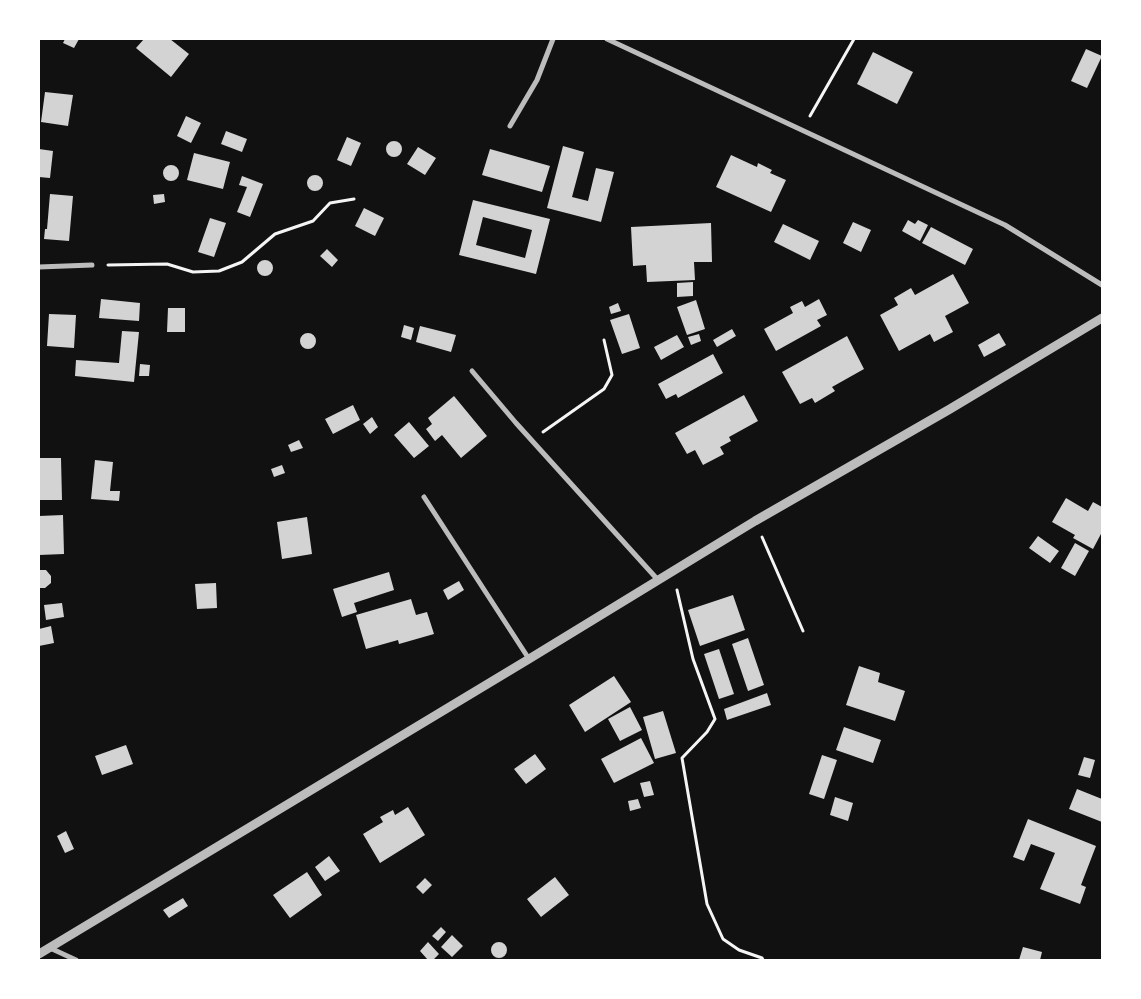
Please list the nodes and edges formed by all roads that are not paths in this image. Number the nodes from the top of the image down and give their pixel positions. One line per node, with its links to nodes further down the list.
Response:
1 (553, 39): 3 (street)
2 (606, 39): 6 (street)
3 (510, 126)
4 (92, 265): 5 (street)
5 (39, 267)
6 (1102, 285)
7 (1102, 318): 10 (street)
8 (472, 370): 10 (street)
9 (424, 497): 11 (street)
10 (658, 580): 11 (street)
11 (529, 659): 12 (street)
12 (50, 948): 13 (street); 14 (street)
13 (39, 954)
14 (76, 960)

